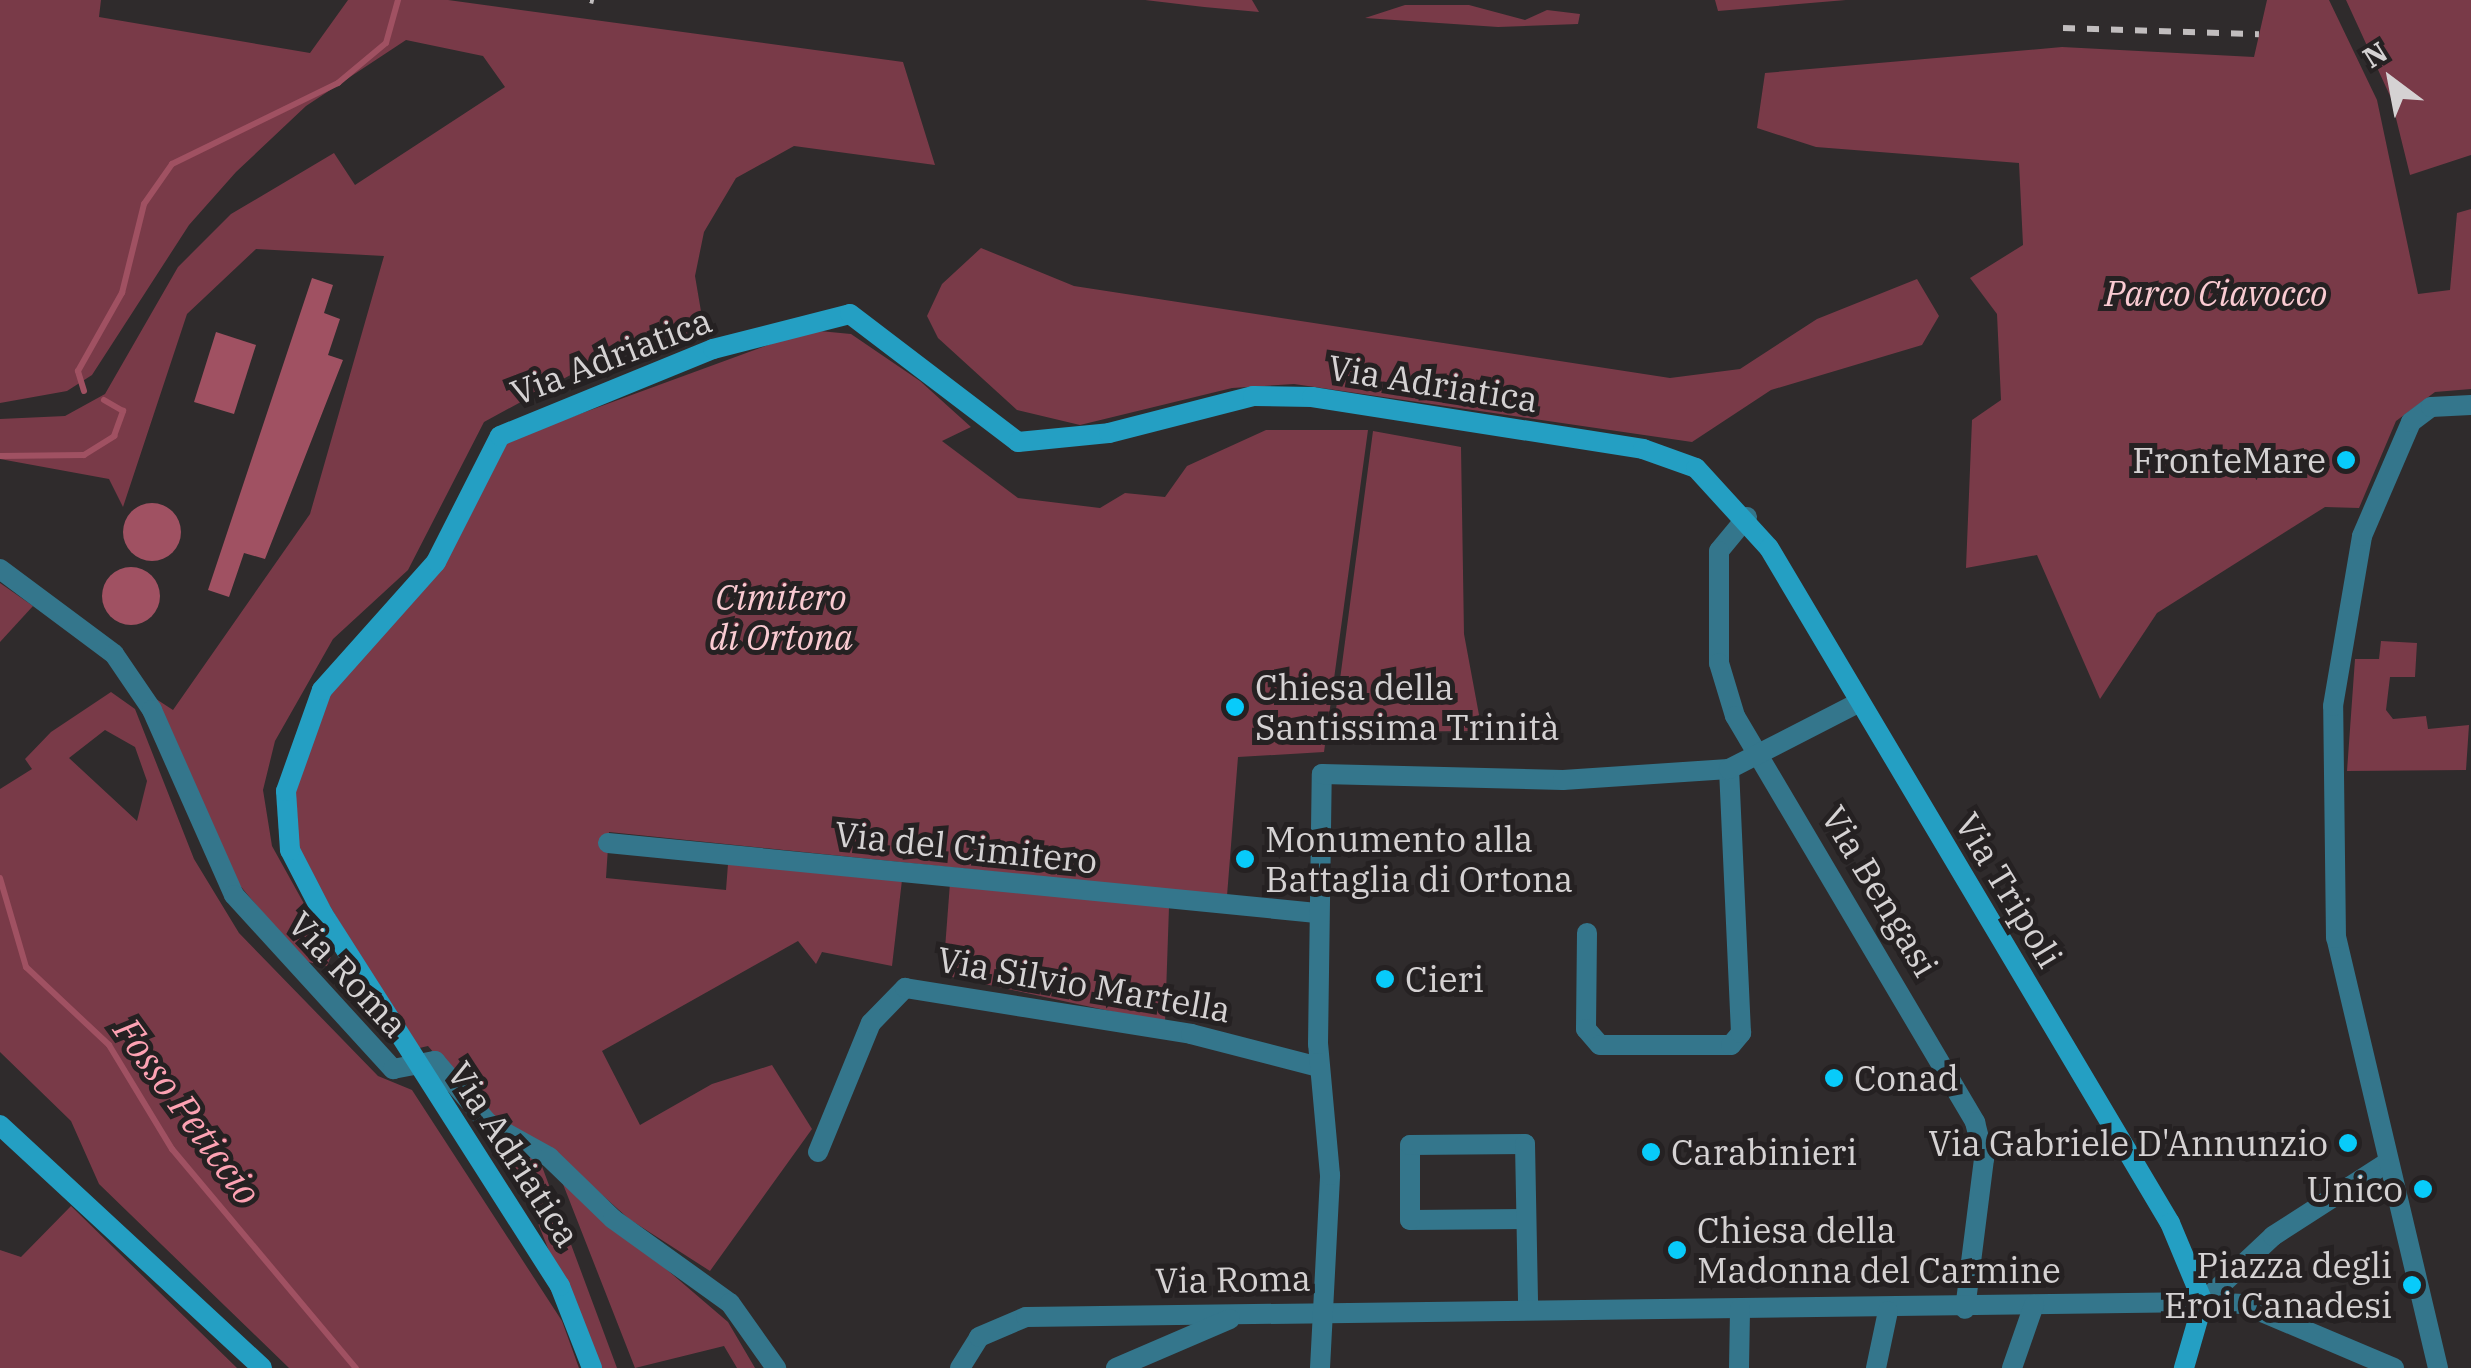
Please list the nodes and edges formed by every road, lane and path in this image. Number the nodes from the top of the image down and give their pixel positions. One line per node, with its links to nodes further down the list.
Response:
1 (2471, 405): 14 (street)
2 (1747, 517): 4 (main road, Via Tripoli); 5 (street, Via Bengasi); 10 (main road, Via Adriatica)
3 (0, 569): 10 (street, Via Roma)
4 (1858, 703): 5 (street); 16 (main road, Via Tripoli)
5 (1762, 755): 6 (street); 19 (street, Via Bengasi)
6 (1728, 769): 8 (street); 9 (street)
7 (608, 843): 8 (street, Via del Cimitero)
8 (1317, 913): 11 (street)
9 (1588, 933)
10 (416, 1062): 25 (main road, Via Adriatica); 26 (street, Via Roma)
11 (1319, 1067): 13 (street, Via Silvio Martella); 20 (street)
12 (0, 1126): 24 (main road)
13 (818, 1152)
14 (2388, 1162): 16 (street); 35 (street)
15 (1526, 1220): 15 (street); 18 (street)
16 (2203, 1302): 17 (street, Via Roma); 33 (main road); 34 (street, Via Roma)
17 (2034, 1305): 19 (street, Via Roma); 32 (street)
18 (1528, 1306): 20 (street, Via Roma); 21 (street, Via Roma)
19 (1965, 1308): 22 (street, Via Roma)
20 (1322, 1310): 23 (street, Via Roma); 29 (street)
21 (1740, 1310): 22 (street, Via Roma); 30 (street)
22 (1888, 1312): 31 (street)
23 (1246, 1314): 27 (street, Via Roma); 28 (street)
24 (262, 1368)
25 (592, 1368)
26 (776, 1368)
27 (960, 1368)
28 (1116, 1368)
29 (1320, 1368)
30 (1739, 1368)
31 (1876, 1368)
32 (2012, 1368)
33 (2184, 1368)
34 (2394, 1368)
35 (2438, 1368)

